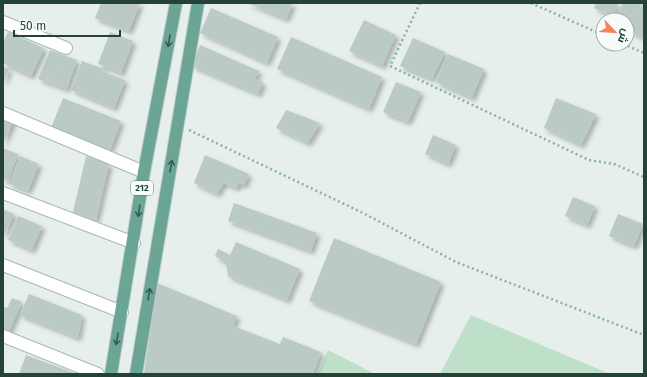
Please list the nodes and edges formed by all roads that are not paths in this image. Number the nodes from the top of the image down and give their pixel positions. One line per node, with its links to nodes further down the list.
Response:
1 (176, 3): 6 (main road, 212, one-way to 6)
2 (198, 3): 14 (main road, 212, one-way to 2)
3 (3, 22): 4 (street)
4 (66, 48)
5 (3, 113): 6 (street)
6 (144, 172): 8 (main road, 212, one-way to 8)
7 (3, 193): 8 (street)
8 (134, 243): 10 (main road, 212)
9 (3, 265): 10 (street)
10 (122, 312): 13 (main road, 212, one-way to 13)
11 (3, 336): 12 (street)
12 (98, 374)
13 (111, 374)
14 (136, 374)

